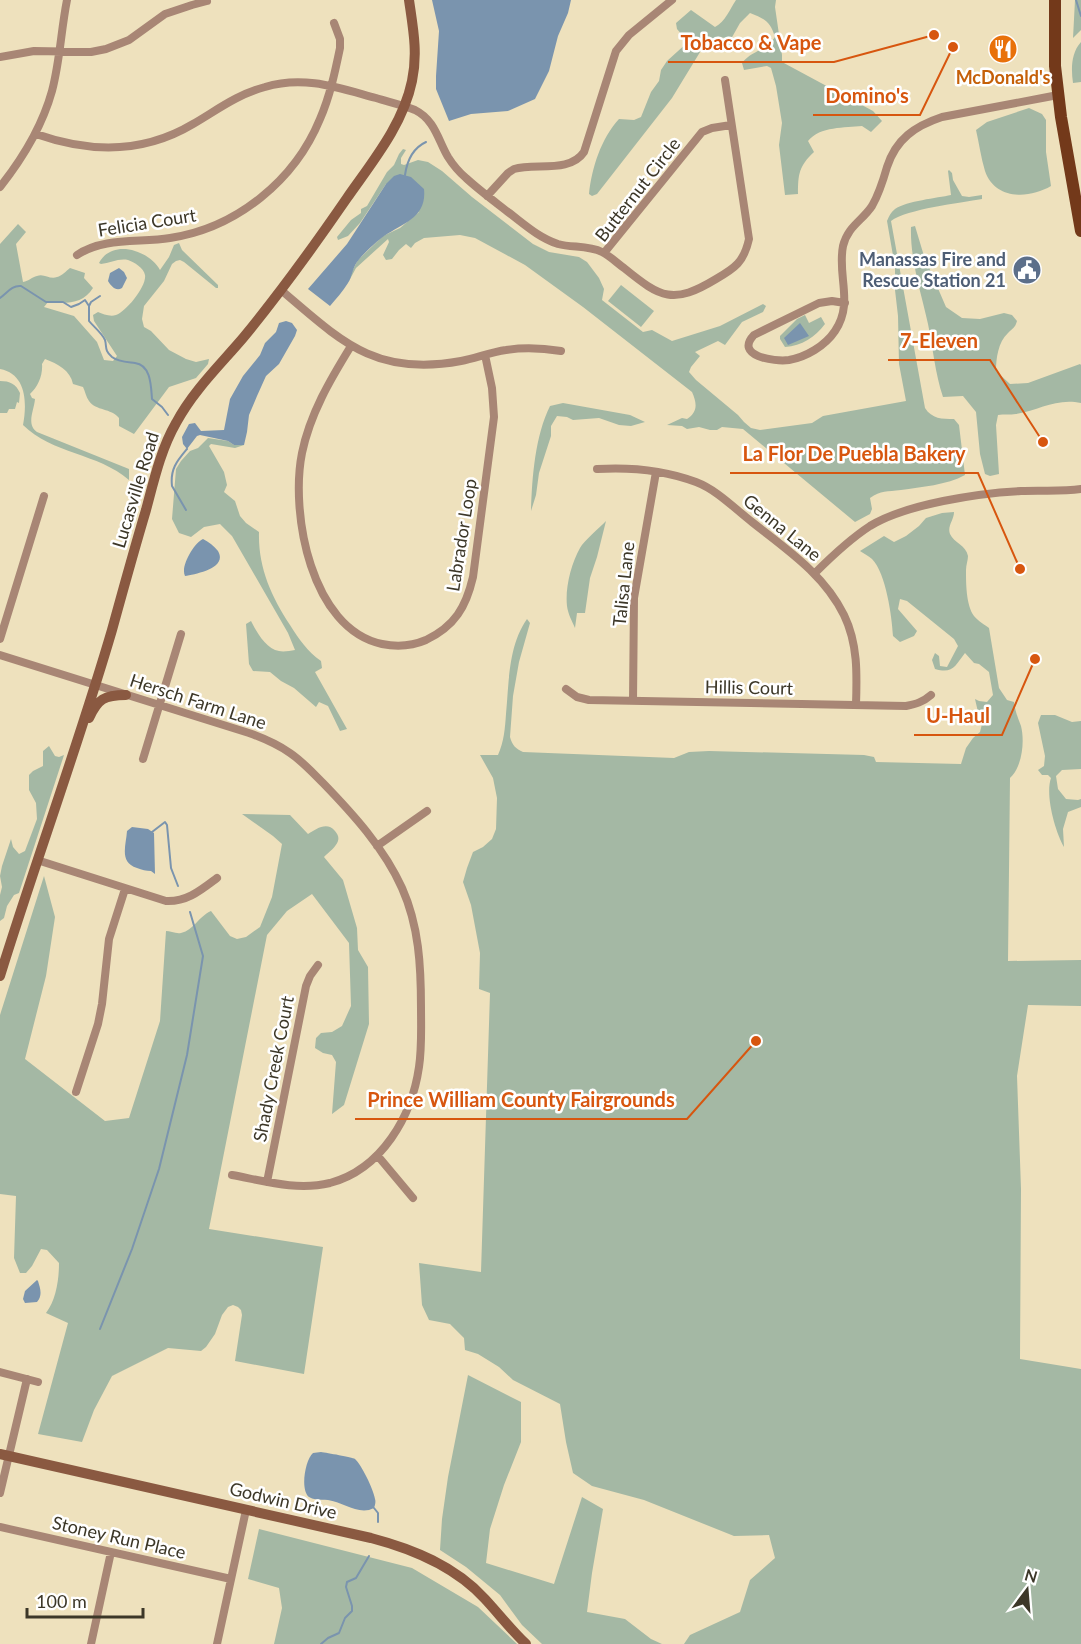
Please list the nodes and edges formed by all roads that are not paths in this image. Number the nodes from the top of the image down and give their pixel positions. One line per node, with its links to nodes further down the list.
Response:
1 (67, 0): 7 (street)
2 (409, 0): 12 (street, Lucasville Road)
3 (672, 0): 16 (street)
4 (1056, 0): 11 (main road)
5 (207, 1): 7 (street)
6 (334, 23): 10 (street, Felicia Court)
7 (59, 51): 8 (street); 14 (street)
8 (0, 57)
9 (725, 80): 13 (street, Butternut Circle)
10 (332, 85): 12 (street); 14 (street); 19 (street, Felicia Court)
11 (1058, 95): 17 (main road); 21 (street)
12 (405, 107): 16 (street); 20 (street, Lucasville Road)
13 (731, 125): 18 (street, Butternut Circle); 18 (street, Butternut Circle)
14 (36, 134): 15 (street)
15 (0, 187)
16 (488, 196): 18 (street)
17 (1081, 231)
18 (604, 253)
19 (77, 255)
20 (281, 290): 22 (street); 33 (street, Lucasville Road)
21 (845, 303): 21 (street)
22 (351, 346): 24 (street); 24 (street, Labrador Loop)
23 (561, 351): 24 (street)
24 (485, 355)
25 (597, 469): 26 (street, Genna Lane)
26 (656, 472): 29 (street, Genna Lane); 37 (street, Talisa Lane)
27 (1081, 489): 29 (street)
28 (44, 496): 31 (street)
29 (815, 573): 39 (street, Genna Lane)
30 (181, 634): 38 (street)
31 (0, 639)
32 (0, 656): 33 (street, Hersch Farm Lane)
33 (95, 685): 35 (street, Hersch Farm Lane); 40 (street, Lucasville Road)
34 (566, 689): 37 (street, Hillis Court)
35 (126, 695): 38 (street, Hersch Farm Lane); 40 (street)
36 (931, 695): 39 (street, Hillis Court)
37 (633, 701): 39 (street, Hillis Court)
38 (159, 705): 41 (street); 43 (street, Hersch Farm Lane)
39 (856, 705)
40 (77, 743): 44 (street, Lucasville Road)
41 (143, 759)
42 (427, 811): 43 (street)
43 (377, 846): 50 (street, Hersch Farm Lane)
44 (37, 860): 46 (street); 48 (street, Lucasville Road)
45 (217, 878): 46 (street)
46 (125, 889): 49 (street)
47 (318, 965): 52 (street, Shady Creek Court)
48 (0, 976)
49 (76, 1092)
50 (377, 1155): 52 (street, Hersch Farm Lane); 53 (street)
51 (232, 1175): 52 (street, Hersch Farm Lane)
52 (267, 1182)
53 (413, 1198)
54 (0, 1372): 55 (street)
55 (27, 1379): 56 (street); 57 (street)
56 (38, 1382)
57 (4, 1455): 58 (street); 59 (street, Godwin Drive)
58 (0, 1493)
59 (246, 1510): 62 (street); 65 (street, Godwin Drive)
60 (0, 1527): 61 (street, Stoney Run Place)
61 (111, 1552): 62 (street, Stoney Run Place); 63 (street)
62 (231, 1580): 64 (street)
63 (91, 1644)
64 (217, 1644)
65 (526, 1644)

